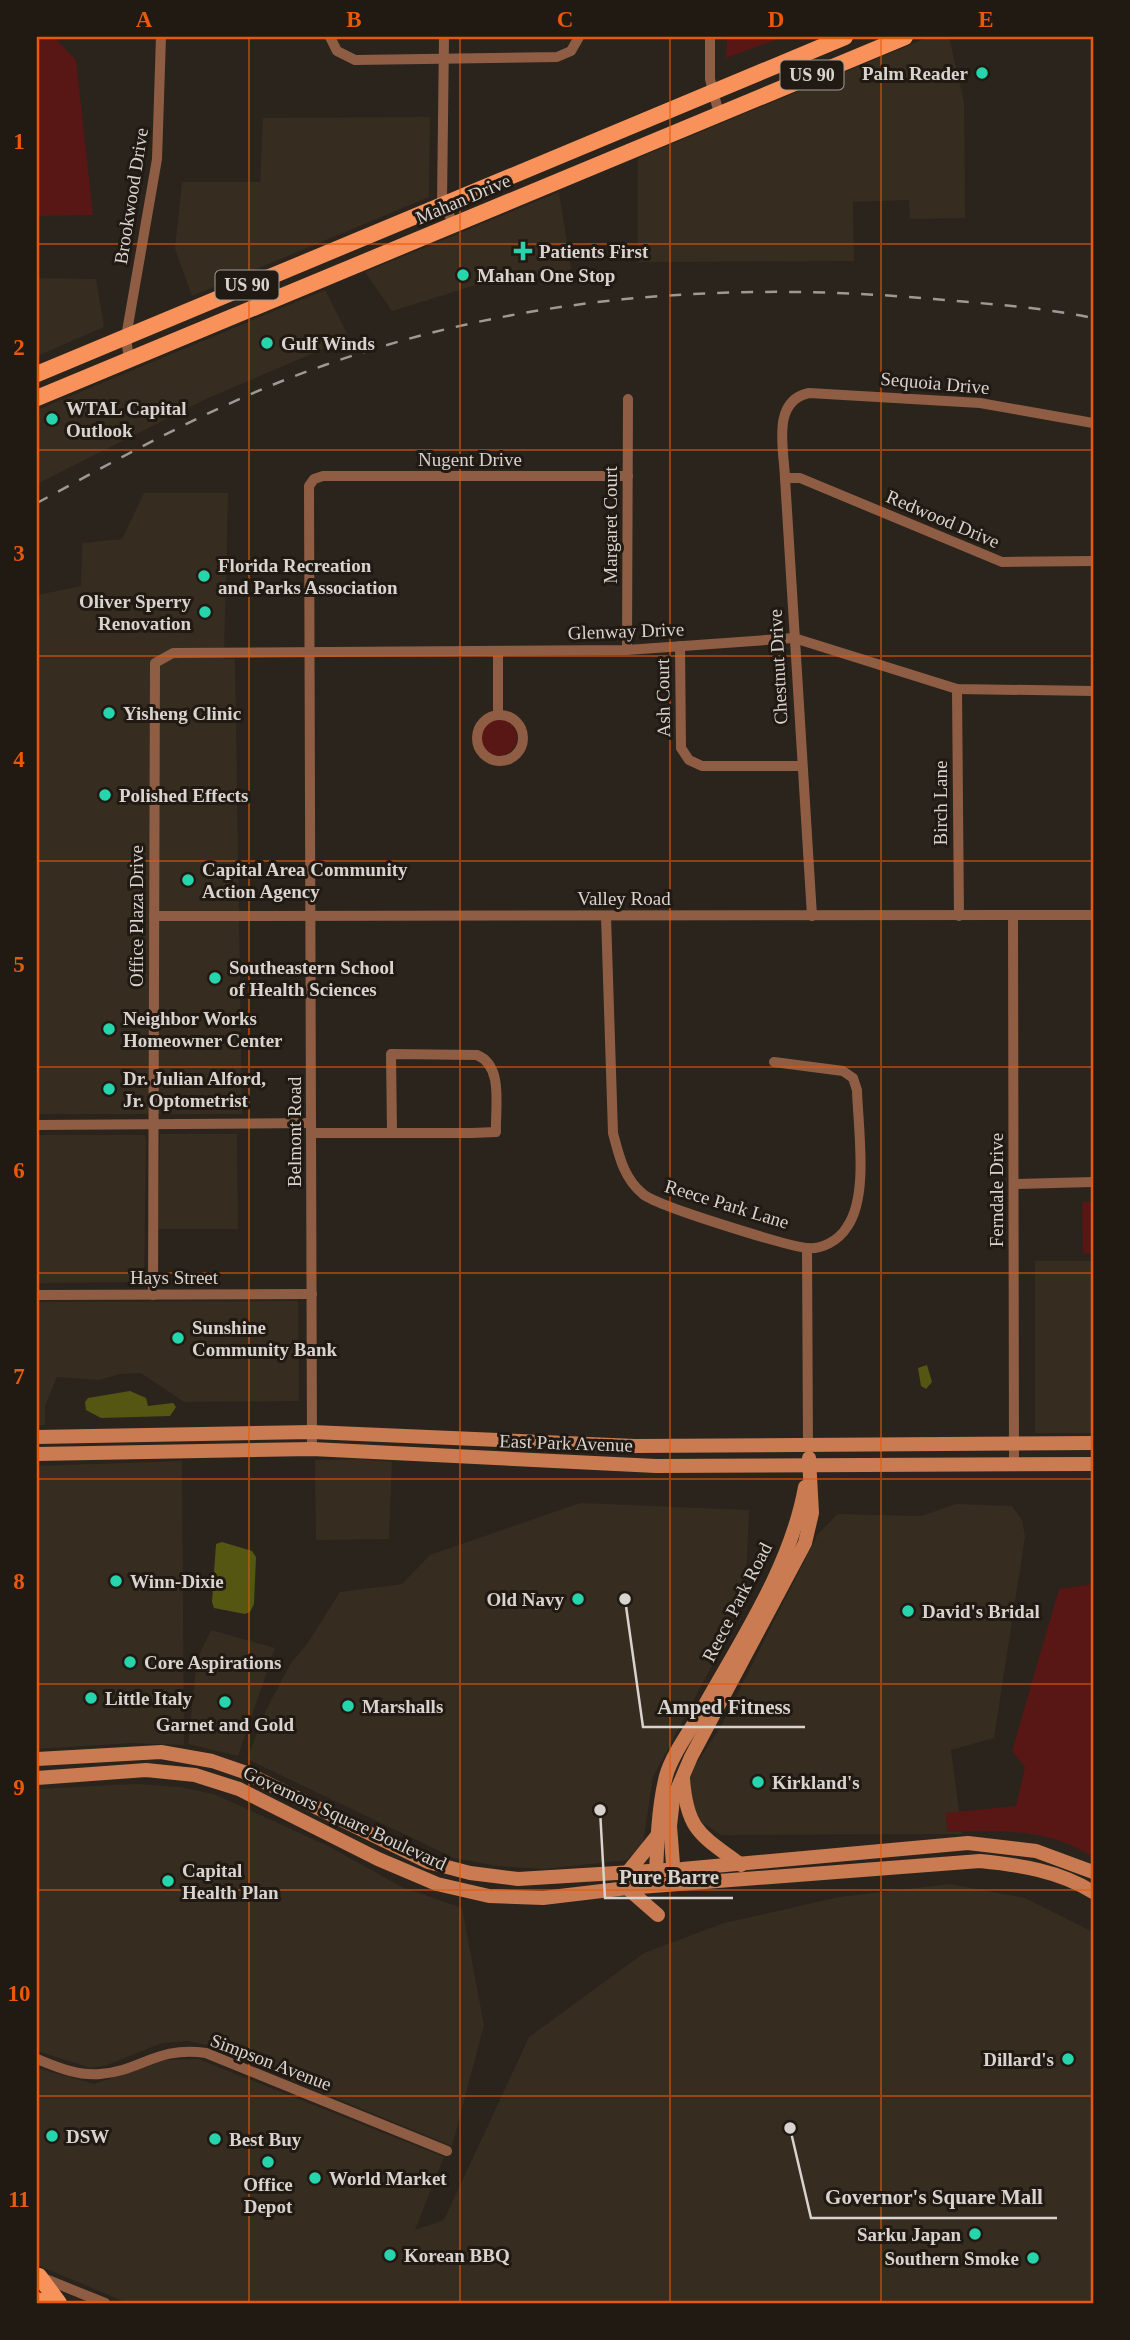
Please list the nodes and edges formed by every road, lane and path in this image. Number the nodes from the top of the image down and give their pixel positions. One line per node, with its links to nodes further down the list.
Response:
1 (161, 37): 15 (street, Brookwood Drive)
2 (330, 37): 8 (street)
3 (444, 37): 8 (street)
4 (710, 37): 9 (street)
5 (845, 37): 9 (main road, Mahan Drive / US 90)
6 (905, 37): 10 (main road, Mahan Drive / US 90)
7 (577, 42): 8 (street)
8 (444, 60): 11 (street)
9 (713, 92): 10 (street); 11 (main road, Mahan Drive / US 90)
10 (719, 114): 12 (main road, Mahan Drive / US 90)
11 (442, 203): 12 (street); 13 (main road, Mahan Drive / US 90)
12 (455, 225): 14 (main road, Mahan Drive / US 90)
13 (286, 268): 14 (main road); 15 (main road, Mahan Drive / US 90)
14 (291, 292): 16 (main road, Mahan Drive / US 90)
15 (126, 337): 16 (street, Brookwood Drive); 17 (main road, Mahan Drive / US 90)
16 (129, 360): 18 (main road, Mahan Drive / US 90)
17 (37, 374)
18 (37, 398)
19 (628, 399): 22 (street, Margaret Court)
20 (783, 416): 21 (street, Sequoia Drive); 23 (street, Chestnut Drive)
21 (1093, 423)
22 (628, 476): 24 (street, Nugent Drive); 28 (street, Margaret Court)
23 (785, 478): 25 (street, Redwood Drive); 26 (street, Chestnut Drive)
24 (314, 480): 30 (street, Belmont Road)
25 (1093, 561)
26 (794, 638): 27 (street, Glenway Drive); 32 (street, Glenway Drive); 35 (street, Chestnut Drive)
27 (680, 646): 28 (street, Glenway Drive); 35 (street, Ash Court)
28 (627, 650): 29 (street, Glenway Drive)
29 (498, 651): 30 (street, Glenway Drive); 34 (street)
30 (310, 652): 31 (street, Glenway Drive); 39 (street, Belmont Road)
31 (155, 663): 38 (street, Office Plaza Drive)
32 (957, 690): 33 (street, Glenway Drive); 42 (street, Birch Lane)
33 (1093, 691)
34 (498, 714): 34 (street)
35 (801, 766): 41 (street, Chestnut Drive)
36 (1013, 915): 37 (street, Valley Road); 42 (street, Valley Road); 49 (street, Ferndale Drive)
37 (1093, 915)
38 (154, 916): 39 (street, Valley Road); 44 (street, Office Plaza Drive)
39 (310, 916): 40 (street, Valley Road); 46 (street, Belmont Road)
40 (606, 916): 41 (street, Valley Road); 50 (street, Reece Park Lane)
41 (812, 916): 42 (street, Valley Road)
42 (958, 916)
43 (774, 1062): 50 (street)
44 (153, 1124): 45 (street); 46 (street); 53 (street, Office Plaza Drive)
45 (37, 1125)
46 (311, 1128): 47 (street); 51 (street, Belmont Road)
47 (392, 1133): 47 (street)
48 (1093, 1182): 49 (street)
49 (1014, 1184): 57 (street, Ferndale Drive)
50 (807, 1248): 58 (street, Reece Park Lane)
51 (312, 1294): 53 (street, Hays Street); 54 (street, Belmont Road)
52 (37, 1295): 53 (street, Hays Street)
53 (153, 1295)
54 (312, 1432): 55 (street, East Park Avenue); 58 (street, East Park Avenue); 59 (street, Belmont Road)
55 (37, 1437)
56 (1093, 1443): 57 (street, East Park Avenue)
57 (1014, 1444): 58 (street, East Park Avenue); 63 (street, Ferndale Drive)
58 (808, 1446): 62 (street, Reece Park Road)
59 (312, 1450): 60 (street, East Park Avenue); 62 (street, East Park Avenue)
60 (37, 1454)
61 (1093, 1464): 63 (street, East Park Avenue)
62 (809, 1465): 63 (street, East Park Avenue); 67 (street, Reece Park Road); 72 (street, Reece Park Road)
63 (1014, 1465)
64 (61, 1758): 65 (street, Governors Square Boulevard); 66 (street, Governors Square Boulevard); 68 (street)
65 (37, 1759)
66 (211, 1760): 70 (street); 71 (street, Governors Square Boulevard)
67 (682, 1774): 77 (street); 81 (street, Reece Park Road)
68 (61, 1776): 69 (street, Governors Square Boulevard); 70 (street, Governors Square Boulevard)
69 (37, 1778)
70 (206, 1779): 73 (street, Governors Square Boulevard)
71 (353, 1825): 73 (street); 75 (street); 82 (street, Governors Square Boulevard)
72 (658, 1835): 78 (street, Reece Park Road); 79 (street)
73 (336, 1838): 75 (street, Governors Square Boulevard)
74 (942, 1845): 76 (street); 77 (street, Governors Square Boulevard); 80 (street, Governors Square Boulevard)
75 (351, 1846): 86 (street, Governors Square Boulevard)
76 (943, 1862): 81 (street, Governors Square Boulevard); 85 (street, Governors Square Boulevard)
77 (741, 1865): 81 (street, Governors Square Boulevard)
78 (656, 1871): 79 (street, Governors Square Boulevard); 81 (street, Governors Square Boulevard); 83 (street)
79 (628, 1872): 82 (street, Governors Square Boulevard)
80 (1093, 1872)
81 (674, 1877): 83 (street, Governors Square Boulevard)
82 (523, 1879): 86 (street)
83 (656, 1886): 84 (street, Governors Square Boulevard)
84 (627, 1888): 86 (street, Governors Square Boulevard); 87 (street)
85 (1093, 1892)
86 (522, 1898)
87 (658, 1915)
88 (37, 2059): 89 (street, Simpson Avenue)
89 (447, 2151)
90 (39, 2276): 93 (main road); 94 (street)
91 (37, 2300): 92 (main road)
92 (45, 2303)
93 (59, 2303)
94 (105, 2303)

